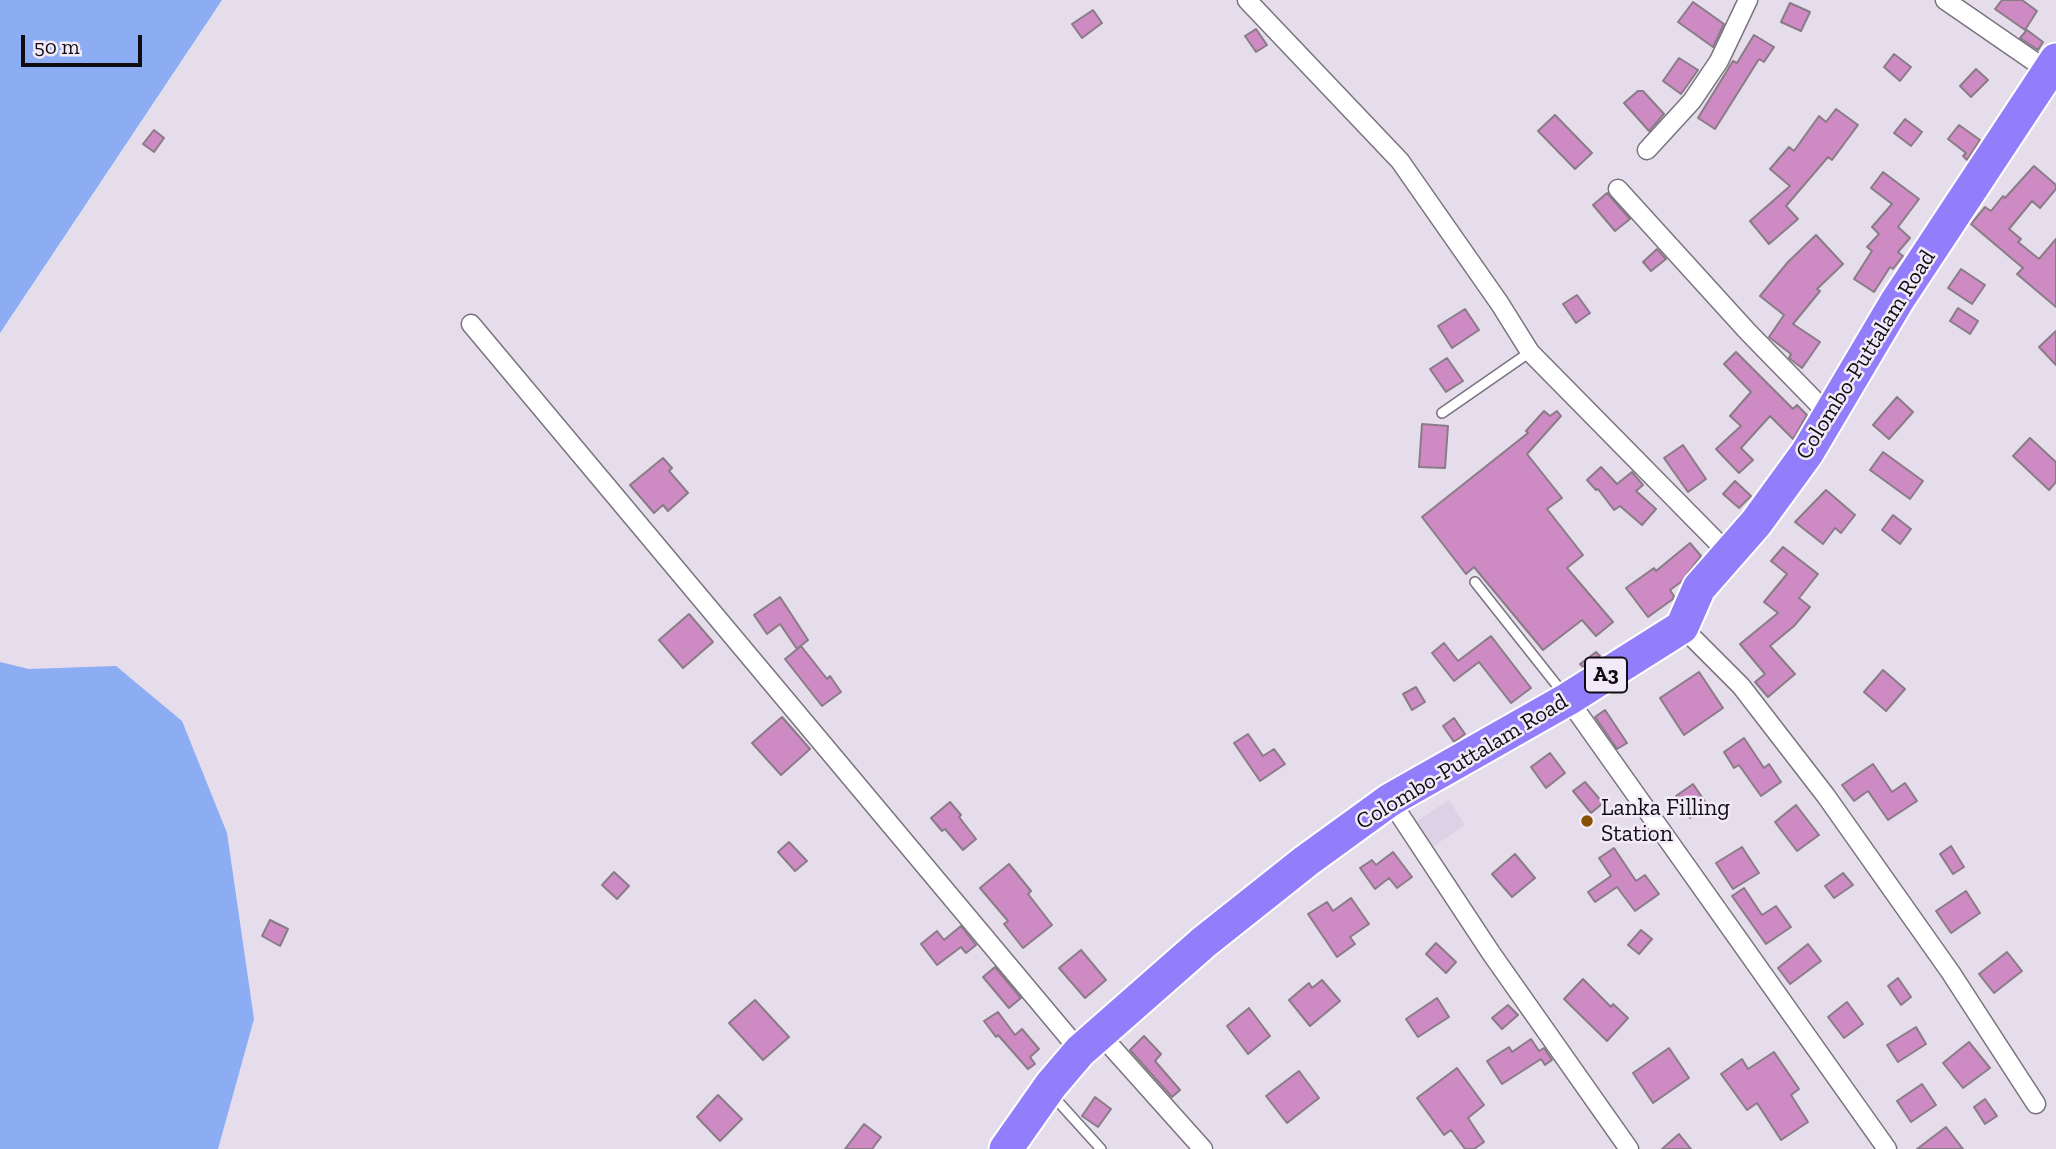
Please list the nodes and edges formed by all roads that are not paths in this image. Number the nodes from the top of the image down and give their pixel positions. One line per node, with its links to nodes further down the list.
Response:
1 (1247, 0): 8 (street)
2 (1748, 0): 5 (street)
3 (1945, 0): 4 (street)
4 (2052, 65): 10 (highway, Colombo-Puttalam Road)
5 (1647, 150)
6 (1618, 189): 10 (street)
7 (471, 324): 16 (street)
8 (1531, 352): 9 (lane); 11 (street)
9 (1442, 413)
10 (1829, 415): 11 (highway, Colombo-Puttalam Road)
11 (1729, 554): 13 (highway, Colombo-Puttalam Road)
12 (1475, 582): 14 (lane)
13 (1682, 627): 14 (highway, Colombo-Puttalam Road / A3); 18 (street)
14 (1568, 699): 15 (highway, Colombo-Puttalam Road / A3); 23 (street)
15 (1390, 800): 16 (highway, Colombo-Puttalam Road / A3); 22 (street)
16 (1090, 1043): 17 (highway, Colombo-Puttalam Road / A3); 21 (street)
17 (1047, 1089): 19 (highway, Colombo-Puttalam Road / A3); 20 (lane)
18 (2036, 1104)
19 (1006, 1149)
20 (1101, 1149)
21 (1203, 1149)
22 (1629, 1149)
23 (1887, 1149)

